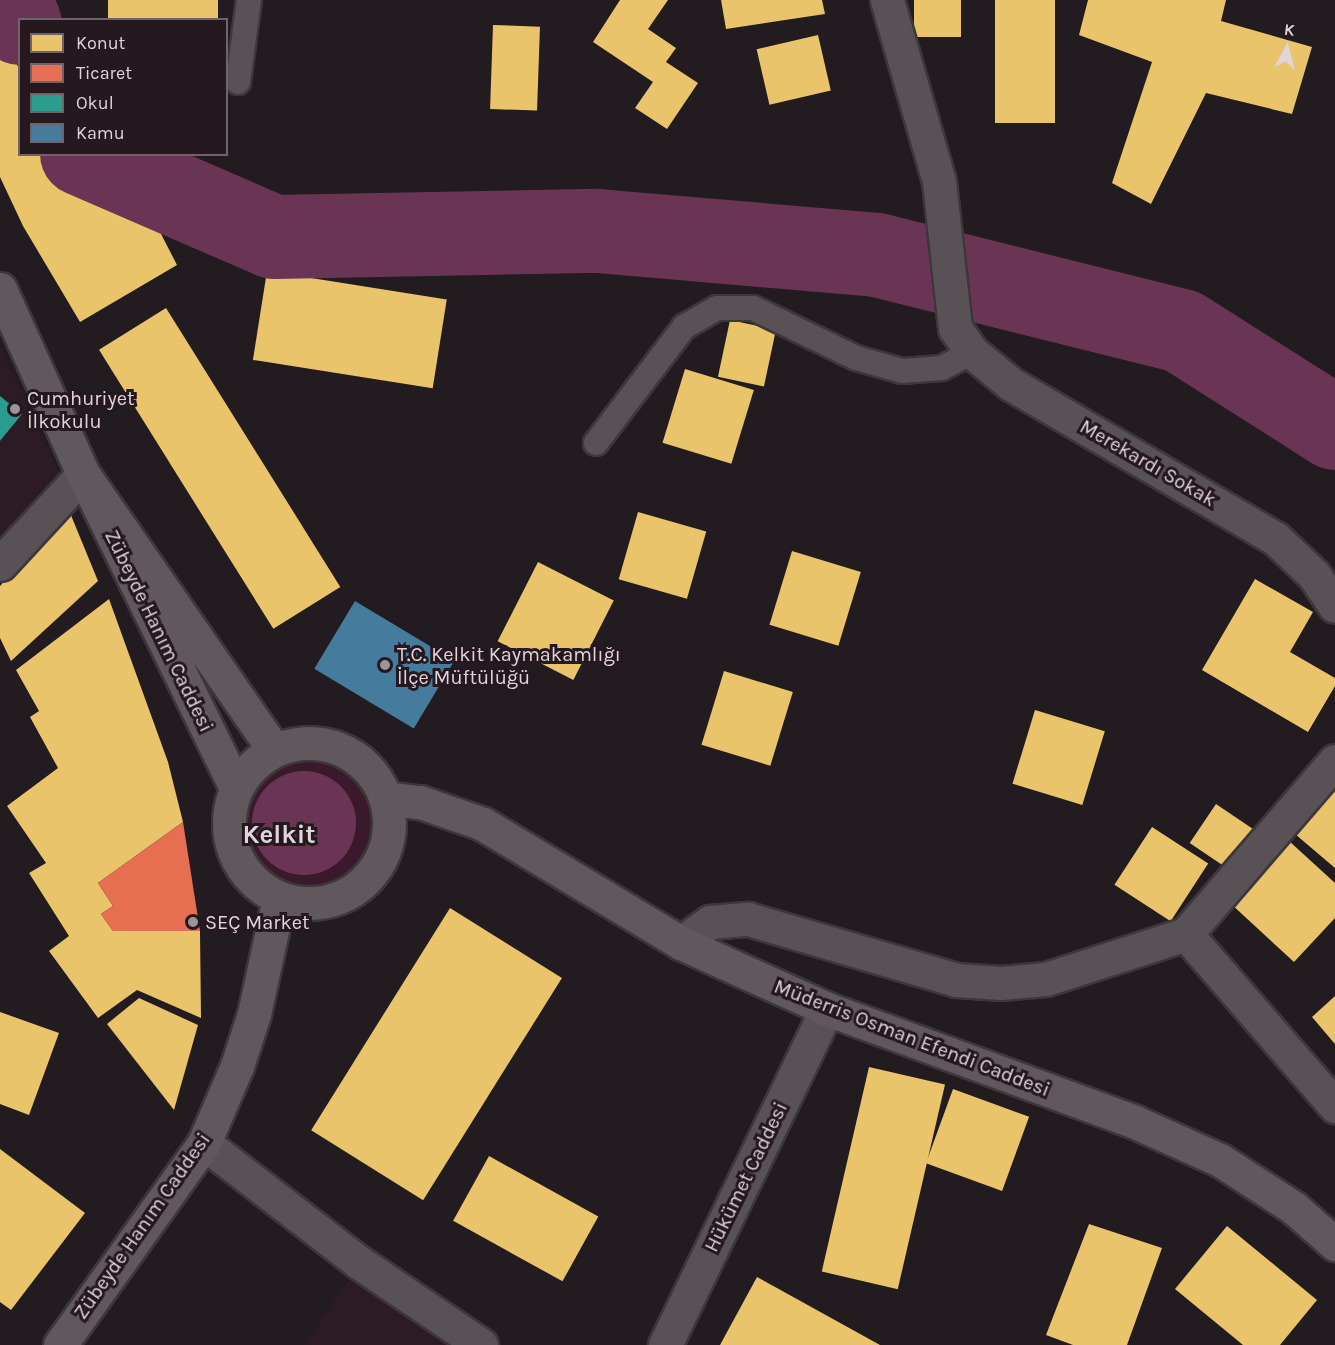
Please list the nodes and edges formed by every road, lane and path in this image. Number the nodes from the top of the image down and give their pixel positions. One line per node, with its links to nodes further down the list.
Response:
1 (249, 0): 3 (lane)
2 (886, 0): 5 (street)
3 (238, 82)
4 (0, 290): 7 (main road, Zübeyde Hanım Caddesi)
5 (963, 340): 6 (lane); 9 (street, Merekardı Sokak)
6 (596, 443)
7 (83, 474): 8 (street); 10 (main road, Zübeyde Hanım Caddesi); 12 (main road, Zübeyde Hanım Caddesi)
8 (0, 564)
9 (1335, 606)
10 (274, 750): 12 (main road); 13 (main road)
11 (1335, 761): 15 (street)
12 (236, 788): 14 (main road)
13 (385, 798): 14 (main road); 16 (main road, Müderris Osman Efendi Caddesi)
14 (279, 897): 19 (main road, Zübeyde Hanım Caddesi)
15 (1186, 934): 16 (street); 18 (street)
16 (681, 943): 17 (main road, Müderris Osman Efendi Caddesi)
17 (827, 1009): 20 (main road, Müderris Osman Efendi Caddesi); 23 (street, Hükümet Caddesi)
18 (1335, 1106)
19 (204, 1143): 21 (main road, Zübeyde Hanım Caddesi); 22 (street)
20 (1335, 1244)
21 (60, 1345)
22 (481, 1345)
23 (665, 1345)

